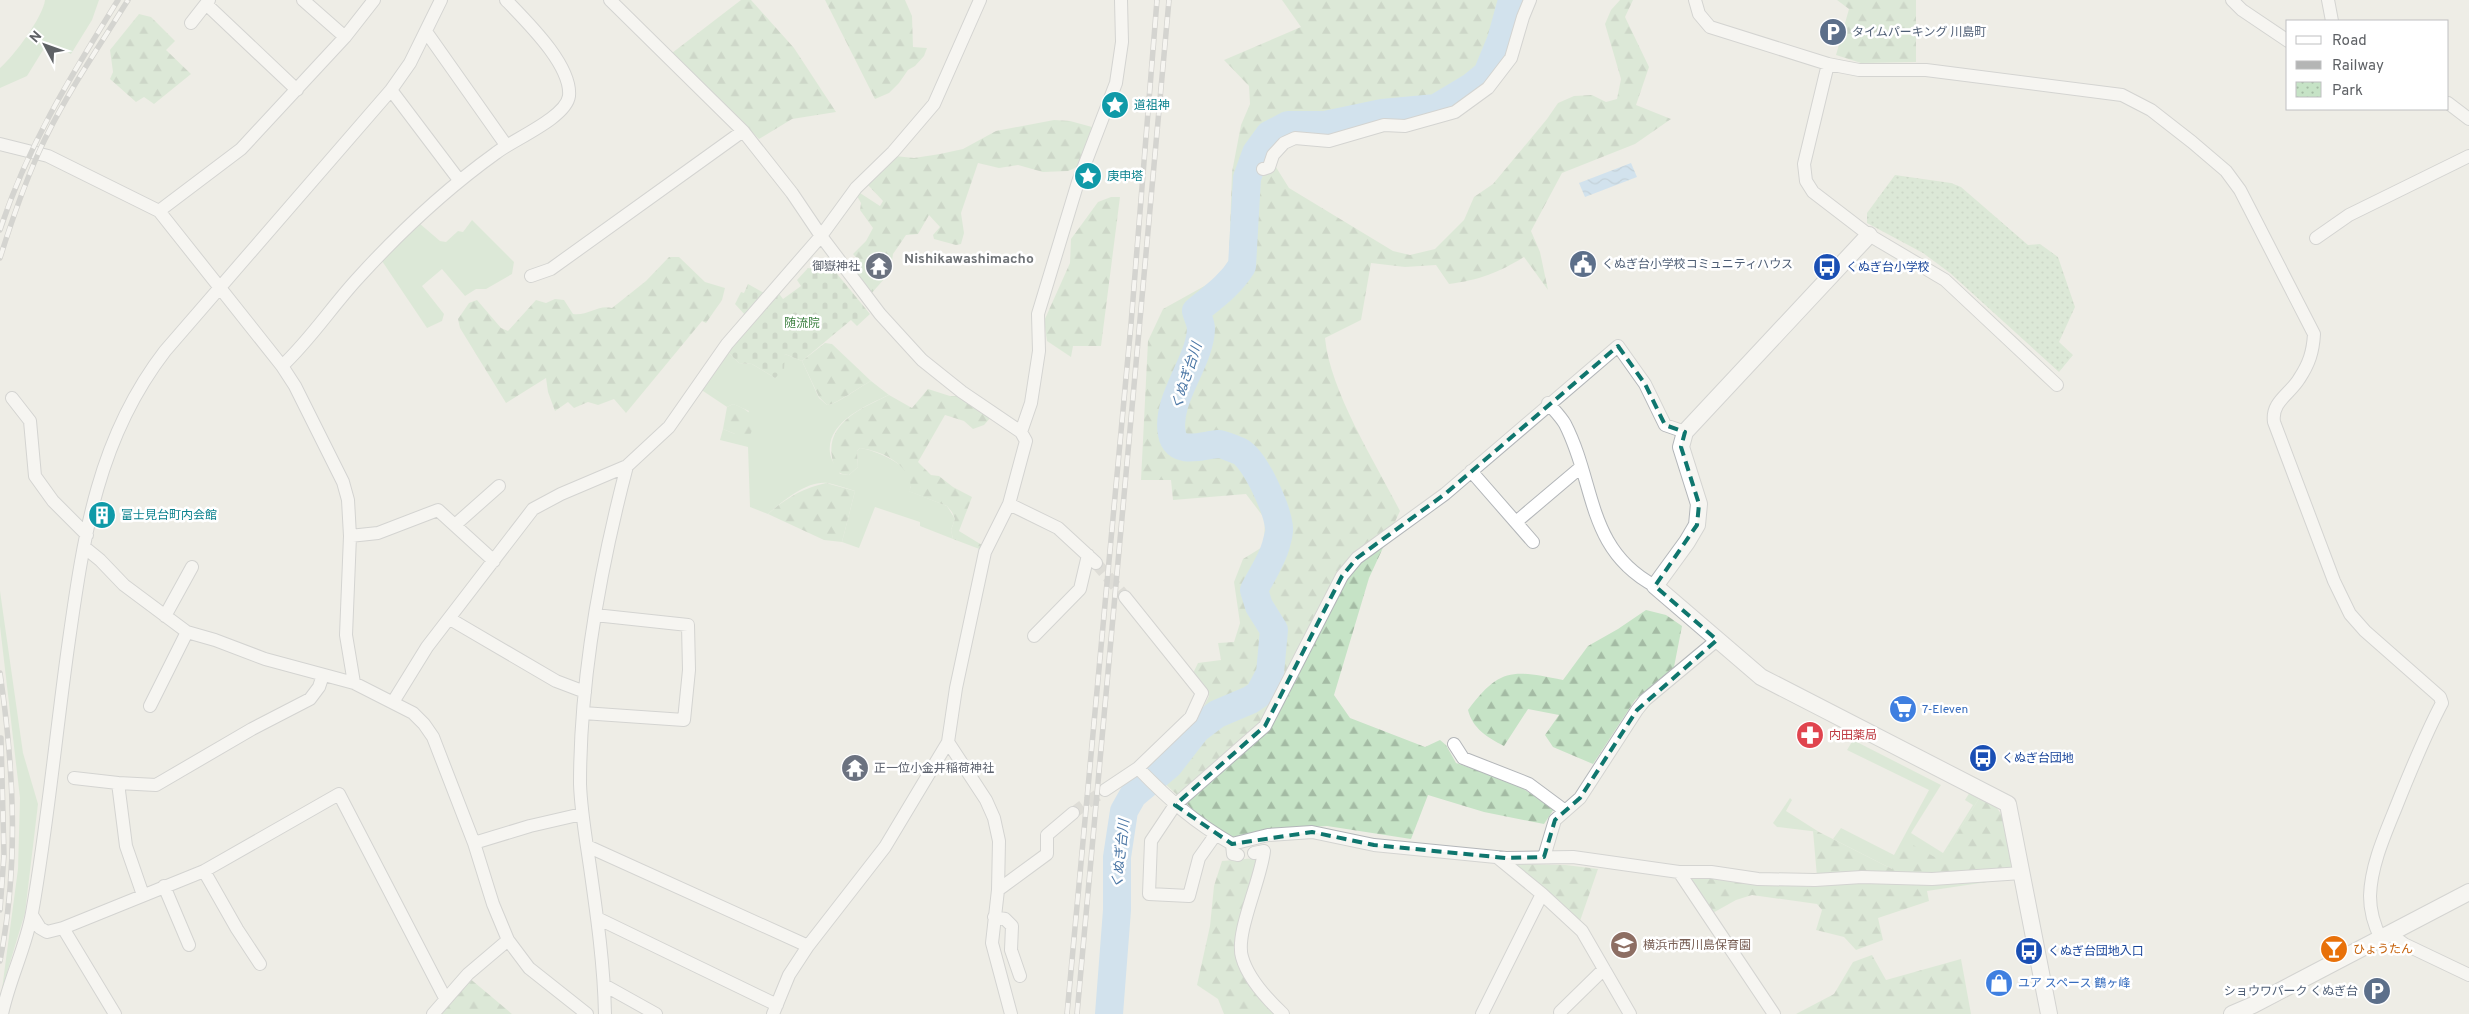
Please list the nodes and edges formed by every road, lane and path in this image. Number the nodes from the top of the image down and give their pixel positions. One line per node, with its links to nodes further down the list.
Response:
1 (303, 0): 16 (street)
2 (374, 0): 16 (street)
3 (441, 0): 15 (street)
4 (506, 0): 25 (street)
5 (610, 0): 23 (street)
6 (980, 0): 31 (street)
7 (1122, 0): 39 (street)
8 (1530, 0): 27 (street)
9 (1695, 0): 18 (street)
10 (2232, 0): 17 (street)
11 (2328, 0): 13 (street)
12 (207, 2): 14 (street); 19 (street)
13 (2332, 20)
14 (191, 23)
15 (427, 32): 20 (street); 25 (street)
16 (344, 38): 19 (street)
17 (2286, 40)
18 (1828, 64): 30 (street); 95 (street)
19 (296, 90): 29 (street)
20 (391, 90): 28 (street); 34 (street)
21 (2449, 104): 22 (street)
22 (2469, 119)
23 (743, 131): 31 (street); 33 (street)
24 (0, 144): 29 (street)
25 (506, 145): 28 (street)
26 (2469, 156): 32 (street)
27 (1262, 169)
28 (459, 180): 35 (street)
29 (159, 211): 34 (street)
30 (1869, 235): 36 (street); 40 (street)
31 (821, 236): 39 (street); 41 (street)
32 (2316, 238)
33 (530, 276)
34 (219, 288): 35 (street); 49 (street)
35 (282, 366): 48 (street)
36 (2057, 384)
37 (12, 398): 49 (street)
38 (1548, 403): 40 (street); 42 (street); 43 (street)
39 (1021, 432): 45 (street)
40 (1685, 432): 53 (street)
41 (627, 466): 51 (street); 55 (street)
42 (1580, 467): 46 (street); 53 (street)
43 (1471, 471): 46 (street); 73 (street)
44 (499, 486): 47 (street)
45 (1009, 504): 59 (street); 67 (street)
46 (1516, 522): 50 (street)
47 (455, 525): 48 (street); 51 (street)
48 (350, 536): 62 (street)
49 (86, 541): 56 (street); 91 (street)
50 (1533, 542)
51 (494, 561): 57 (street)
52 (192, 567): 56 (street)
53 (1655, 586): 60 (street)
54 (1125, 597): 69 (street)
55 (594, 615): 63 (street); 66 (street)
56 (165, 616): 58 (street)
57 (450, 618): 63 (street); 64 (street)
58 (186, 632): 61 (street); 65 (street)
59 (1034, 636)
60 (1717, 640): 74 (street); 85 (street)
61 (323, 675): 62 (street); 71 (street)
62 (354, 683): 64 (street)
63 (585, 692): 66 (street)
64 (393, 702): 78 (street)
65 (150, 706)
66 (583, 713): 76 (street)
67 (948, 742): 87 (street); 98 (street)
68 (1454, 744): 74 (street)
69 (1142, 772): 72 (street); 73 (street)
70 (74, 778): 71 (street)
71 (118, 783): 90 (street)
72 (1105, 790)
73 (1175, 805): 77 (street); 77 (street)
74 (1564, 810): 82 (street)
75 (1073, 813): 87 (street)
76 (582, 814): 78 (street); 79 (street)
77 (1216, 834): 81 (street)
78 (474, 843): 96 (street)
79 (587, 846): 93 (street); 98 (street)
80 (1254, 853): 114 (street)
81 (1497, 857): 82 (street); 89 (street)
82 (1544, 857): 84 (street)
83 (204, 871): 86 (street); 99 (street); 104 (street)
84 (1679, 872): 85 (street); 117 (street)
85 (2022, 873): 118 (street)
86 (164, 886): 90 (street); 97 (street)
87 (998, 890): 92 (street)
88 (2469, 892): 95 (street)
89 (1542, 894): 100 (street); 115 (street)
90 (143, 895): 94 (street)
91 (32, 915): 94 (street); 107 (street)
92 (994, 917): 102 (street); 113 (street)
93 (597, 918): 103 (street); 105 (street)
94 (63, 928): 108 (street)
95 (2386, 937): 101 (street); 119 (street)
96 (508, 940): 104 (street); 110 (street)
97 (189, 945)
98 (808, 946): 105 (street)
99 (260, 964)
100 (1604, 969): 106 (street); 116 (street)
101 (2469, 975)
102 (1020, 976)
103 (604, 985): 111 (street); 112 (street)
104 (445, 998): 109 (street)
105 (775, 1009)
106 (1560, 1012)
107 (2, 1014)
108 (115, 1014)
109 (433, 1014)
110 (587, 1014)
111 (605, 1014)
112 (656, 1014)
113 (1011, 1014)
114 (1282, 1014)
115 (1482, 1014)
116 (1630, 1014)
117 (1774, 1014)
118 (2049, 1014)
119 (2232, 1014)

